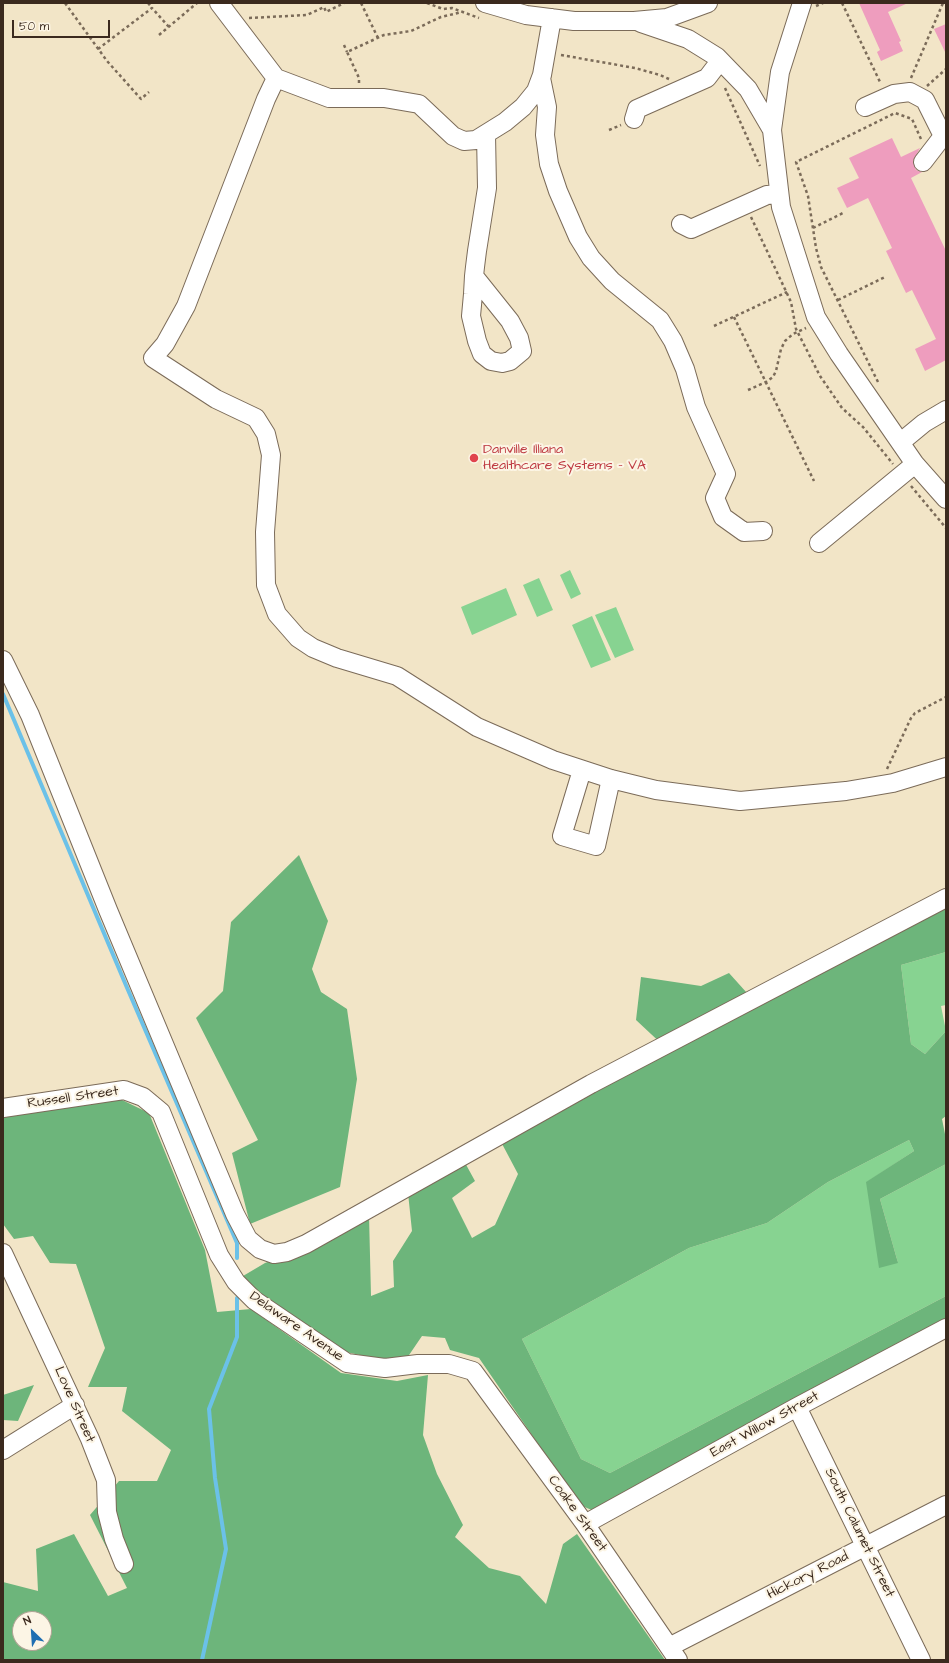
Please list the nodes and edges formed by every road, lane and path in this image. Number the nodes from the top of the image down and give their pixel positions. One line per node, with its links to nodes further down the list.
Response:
1 (65, 3): 22 (path)
2 (148, 3): 12 (path)
3 (197, 3): 18 (path)
4 (219, 3): 17 (street)
5 (344, 3): 17 (path)
6 (361, 3): 20 (path)
7 (427, 3): 14 (path)
8 (708, 3): 16 (street)
9 (802, 3): 36 (street)
10 (842, 3): 31 (path)
11 (943, 3): 31 (path)
12 (152, 8): 18 (path); 22 (path)
13 (484, 11): 14 (path); 15 (street)
14 (462, 12): 20 (path)
15 (552, 18): 16 (street); 27 (street)
16 (634, 21): 25 (street)
17 (236, 25): 26 (street)
18 (169, 27): 19 (path)
19 (159, 35)
20 (378, 38): 23 (path)
21 (344, 45): 23 (path)
22 (98, 49): 30 (path)
23 (347, 52): 32 (path)
24 (560, 55): 28 (path)
25 (720, 61): 35 (street); 36 (street)
26 (276, 78): 32 (street); 67 (street)
27 (541, 78): 37 (street); 62 (street)
28 (674, 81)
29 (725, 87): 40 (path)
30 (149, 92)
31 (896, 95): 33 (street); 34 (path); 34 (path); 38 (street)
32 (358, 99): 37 (street)
33 (865, 107)
34 (895, 113): 39 (path); 44 (path)
35 (634, 119)
36 (772, 130): 41 (street)
37 (486, 134): 45 (street)
38 (945, 136): 39 (street)
39 (926, 158)
40 (762, 169)
41 (779, 194): 43 (street); 56 (street)
42 (844, 213): 44 (path)
43 (681, 224)
44 (813, 228): 48 (path)
45 (474, 276)
46 (885, 277): 48 (path)
47 (787, 292): 49 (path)
48 (838, 300): 53 (path)
49 (734, 317): 50 (path); 52 (path)
50 (714, 326)
51 (810, 326): 52 (path)
52 (766, 382): 54 (path); 58 (path)
53 (879, 384)
54 (748, 390)
55 (946, 410): 56 (street)
56 (901, 442): 57 (street)
57 (915, 464): 60 (street); 63 (street)
58 (814, 481)
59 (906, 481): 61 (path)
60 (944, 493)
61 (946, 528)
62 (763, 531)
63 (819, 542)
64 (3, 660): 70 (street)
65 (946, 697): 68 (path)
66 (946, 768): 69 (street)
67 (582, 770): 69 (street); 69 (street)
68 (884, 773)
69 (611, 779)
70 (946, 898)
71 (143, 1097): 72 (street, Russell Street); 75 (street, Delaware Avenue)
72 (3, 1108)
73 (3, 1253): 76 (street, Love Street)
74 (946, 1328): 77 (street, East Willow Street)
75 (473, 1371): 80 (street, Coake Street)
76 (75, 1405): 78 (street); 82 (street, Love Street)
77 (797, 1407): 80 (street, East Willow Street); 81 (street, South Calumet Street)
78 (3, 1450)
79 (946, 1505): 81 (street, Hickory Road)
80 (585, 1524): 83 (street, Coake Street)
81 (865, 1546): 83 (street, Hickory Road); 84 (street, South Calumet Street)
82 (124, 1564)
83 (674, 1654)
84 (921, 1660)

